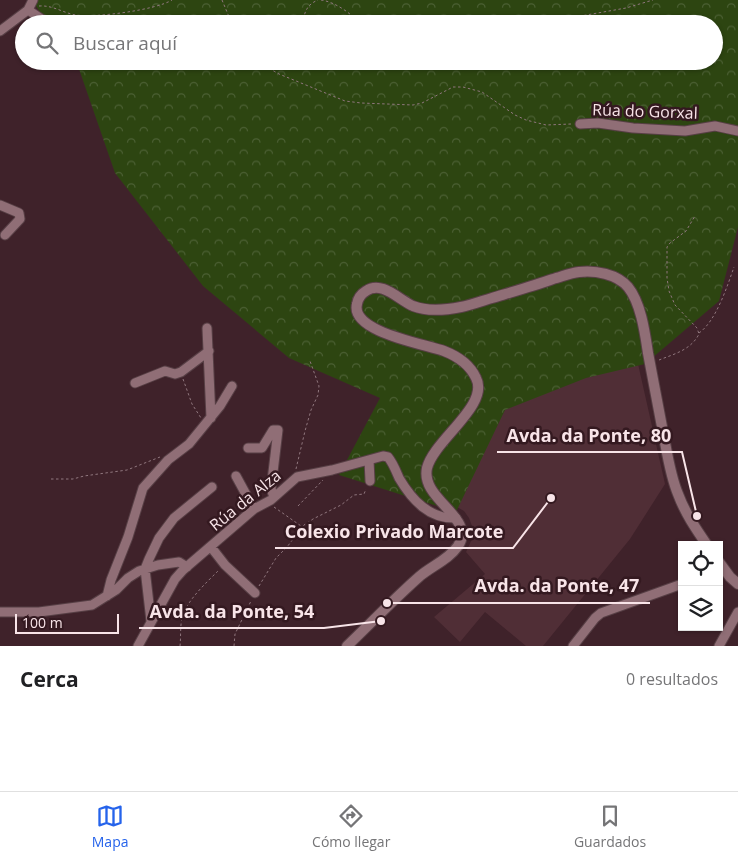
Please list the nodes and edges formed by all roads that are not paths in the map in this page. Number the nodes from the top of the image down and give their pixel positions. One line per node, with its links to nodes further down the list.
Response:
1 (33, 0): 2 (street)
2 (28, 10): 3 (street); 4 (street)
3 (21, 15)
4 (36, 15)
5 (15, 20): 6 (street)
6 (0, 31)
7 (580, 124): 8 (street, Rúa do Gorxal)
8 (738, 131)
9 (0, 205): 10 (street)
10 (5, 235)
11 (207, 328): 12 (street)
12 (209, 351): 13 (street); 15 (street)
13 (135, 383)
14 (232, 386): 15 (street)
15 (208, 421): 32 (street)
16 (248, 448): 21 (street)
17 (369, 460): 19 (street); 21 (street, Rúa da Alza); 23 (street, Rúa da Alza)
18 (236, 476): 22 (street)
19 (370, 481)
20 (212, 488): 28 (street)
21 (270, 500): 22 (street, Rúa da Alza)
22 (254, 509): 25 (street, Rúa da Alza)
23 (456, 518): 24 (street); 37 (street)
24 (705, 541)
25 (211, 547): 26 (street, Rúa da Alza); 31 (street, Rúa da Alza)
26 (187, 567): 28 (street); 35 (street, Rúa da Alza)
27 (723, 568): 29 (street)
28 (144, 569): 32 (street); 35 (street)
29 (738, 584)
30 (678, 585): 38 (street)
31 (255, 593)
32 (107, 596): 33 (street)
33 (0, 612)
34 (738, 612): 39 (street)
35 (151, 622): 36 (street, Rúa da Alza)
36 (138, 646)
37 (347, 646)
38 (573, 646)
39 (719, 646)

